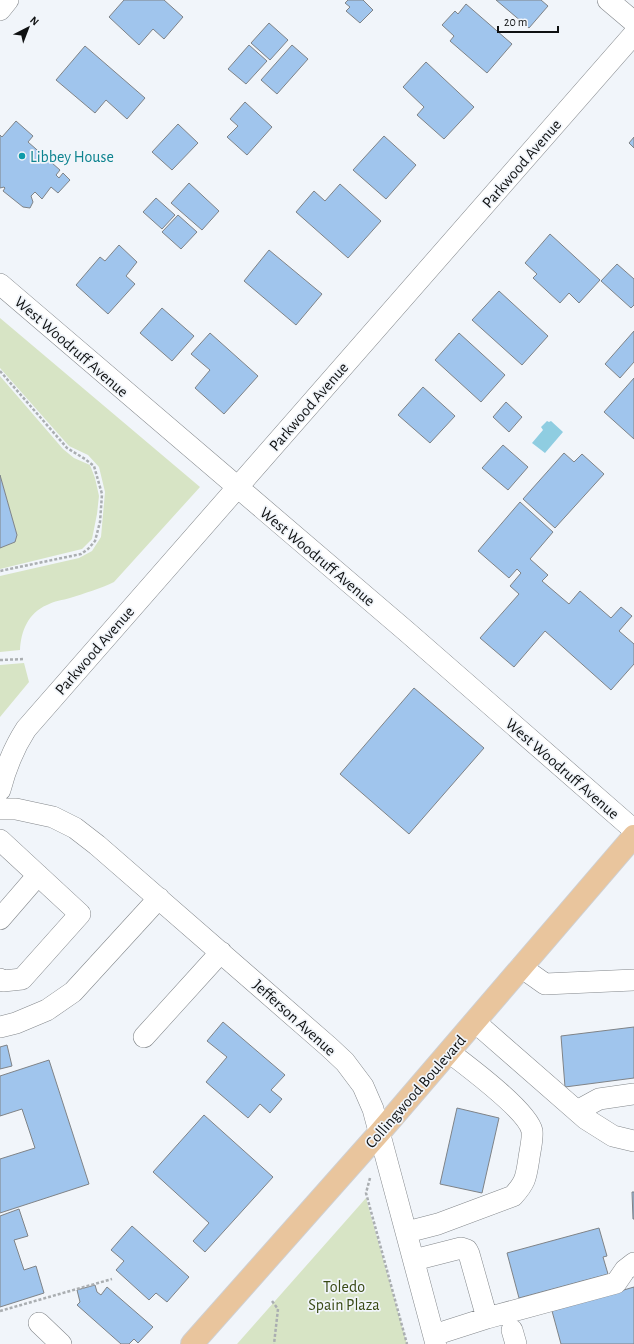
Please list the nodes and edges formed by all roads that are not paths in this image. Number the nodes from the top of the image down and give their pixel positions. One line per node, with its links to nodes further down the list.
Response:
1 (8, 0): 3 (street)
2 (608, 0): 4 (street)
3 (0, 10)
4 (634, 22)
5 (634, 34): 7 (street, Parkwood Avenue)
6 (0, 284): 7 (street, West Woodruff Avenue)
7 (237, 487): 8 (street, Parkwood Avenue); 9 (street, West Woodruff Avenue)
8 (0, 802): 13 (street, Jefferson Avenue)
9 (634, 830)
10 (634, 836): 16 (main road, Collingwood Boulevard)
11 (0, 840): 12 (street)
12 (38, 875): 14 (street); 17 (street)
13 (159, 898): 15 (street, Jefferson Avenue); 20 (street)
14 (0, 919)
15 (221, 952): 21 (street); 25 (street, Jefferson Avenue)
16 (521, 967): 18 (street); 19 (main road, Collingwood Boulevard)
17 (0, 979)
18 (634, 980)
19 (475, 1022): 22 (main road, Collingwood Boulevard); 24 (street)
20 (0, 1027)
21 (144, 1037)
22 (449, 1052): 25 (main road, Collingwood Boulevard); 27 (street)
23 (634, 1094): 24 (street)
24 (577, 1111): 26 (street)
25 (380, 1132): 27 (street, Jefferson Avenue); 34 (main road, Collingwood Boulevard)
26 (634, 1141)
27 (407, 1232): 28 (street, Jefferson Avenue)
28 (414, 1260): 30 (street); 32 (street, Jefferson Avenue)
29 (634, 1263): 30 (street)
30 (487, 1318): 32 (street)
31 (39, 1323): 33 (street)
32 (435, 1340)
33 (61, 1344)
34 (192, 1344)

